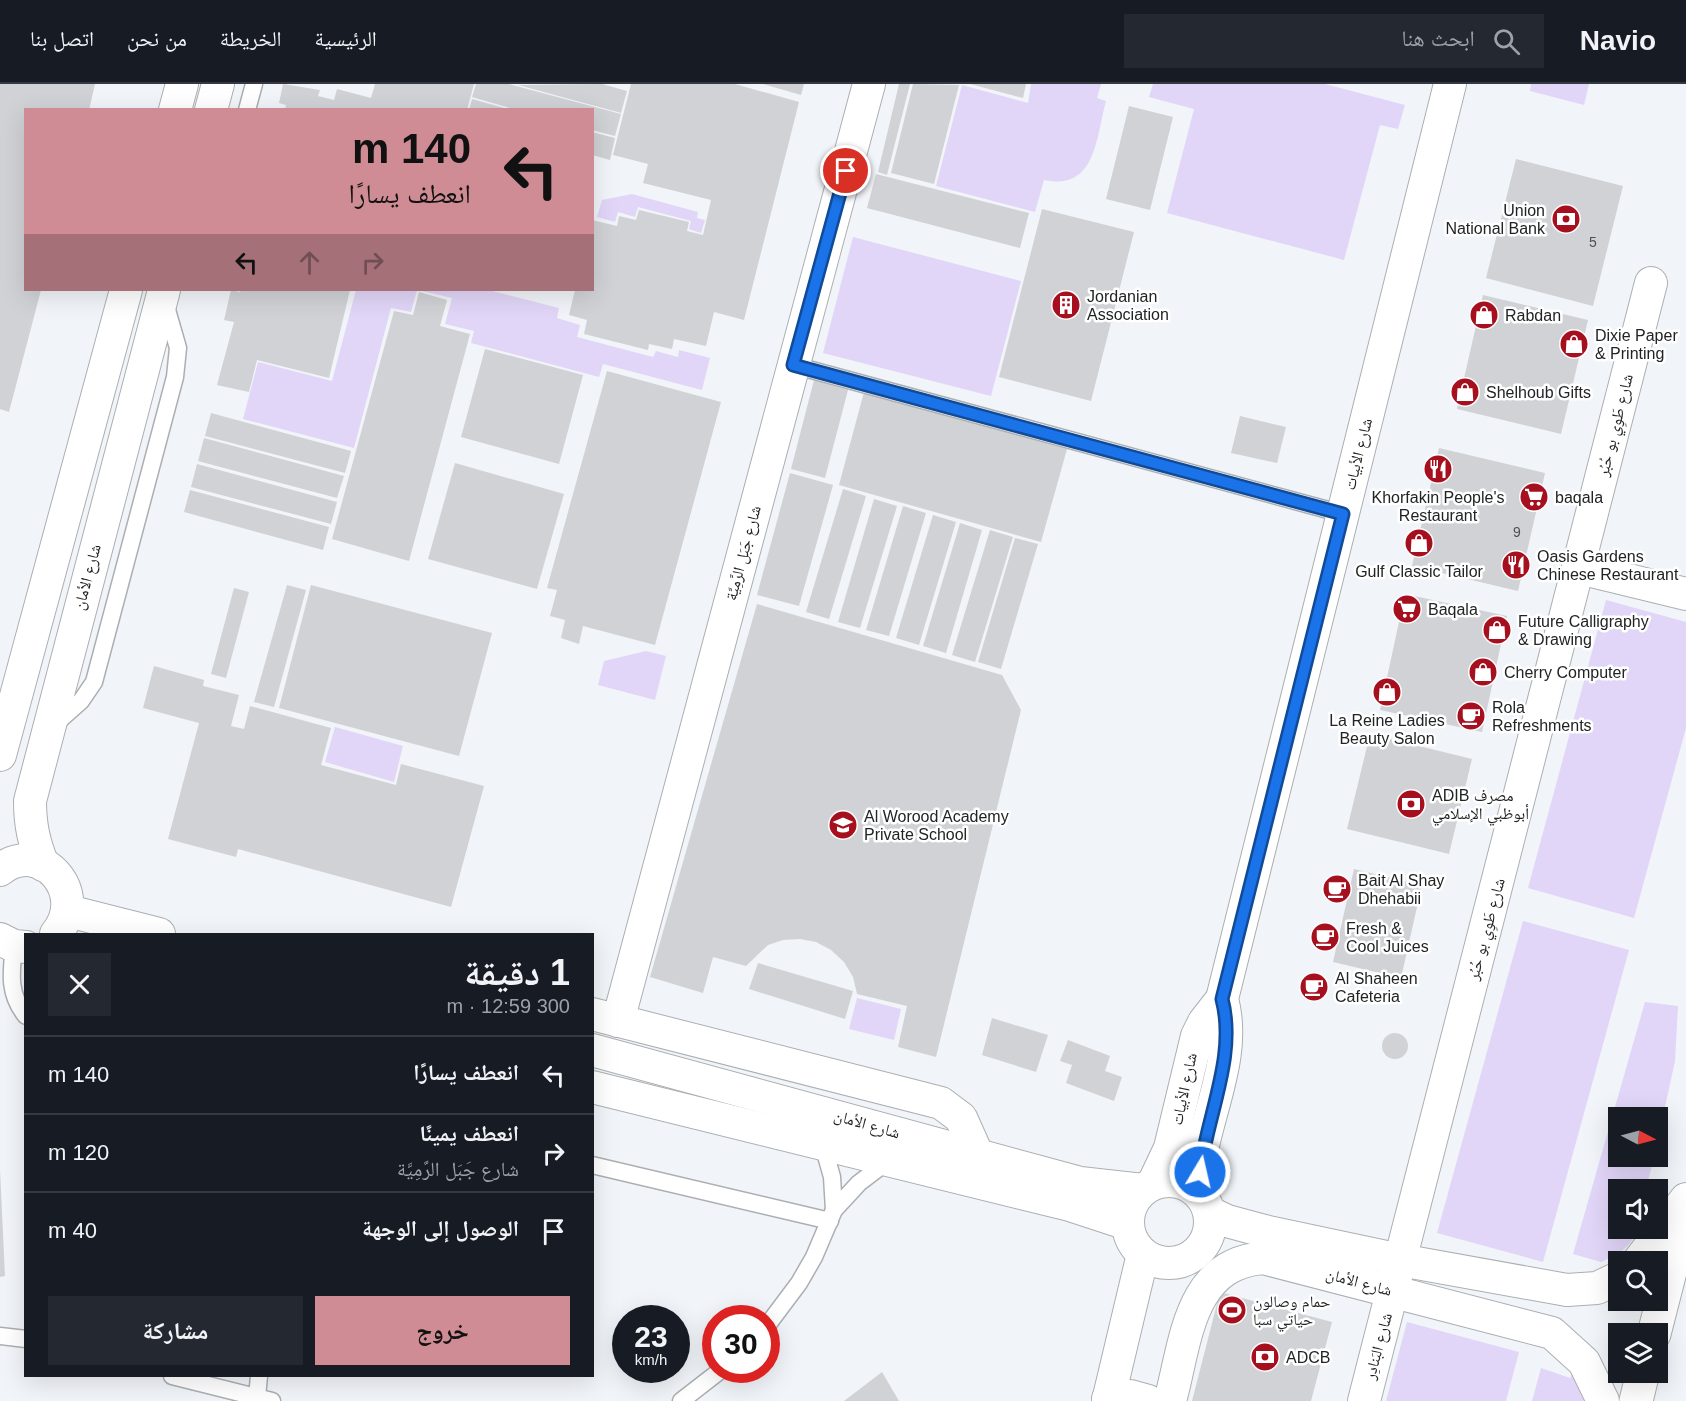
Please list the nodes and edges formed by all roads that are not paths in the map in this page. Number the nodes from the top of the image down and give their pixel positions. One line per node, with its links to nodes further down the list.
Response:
1 (182, 84): 6 (street)
2 (218, 84): 7 (street)
3 (254, 84): 8 (lane)
4 (869, 84): 12 (street, شارع جَبَل الرَّمِيَّة)
5 (1450, 84): 13 (street, شارع الأبيات)
6 (176, 108)
7 (212, 108)
8 (248, 108)
9 (1651, 283): 14 (street, شارع طَوِي بو حُبُر)
10 (126, 291): 16 (street)
11 (163, 291): 17 (street, شارع الأمان)
12 (793, 365): 13 (lane); 24 (street, شارع جَبَل الرَّمِيَّة)
13 (1343, 514): 22 (street, شارع الأبيات)
14 (1579, 568): 15 (street); 40 (street, شارع طَوِي بو حُبُر)
15 (1686, 594)
16 (0, 755)
17 (44, 865): 18 (street); 19 (street)
18 (0, 870)
19 (62, 923): 20 (street)
20 (150, 933)
21 (13, 944): 23 (lane)
22 (1222, 999): 32 (street, شارع الأبيات); 34 (street, شارع الأبيات)
23 (24, 1014)
24 (605, 1018): 29 (street)
25 (594, 1051): 27 (street, شارع الأمان)
26 (594, 1087): 28 (street, شارع الأمان)
27 (811, 1108): 28 (street); 29 (street, شارع الأمان)
28 (813, 1142): 30 (street, شارع الأمان); 36 (lane)
29 (978, 1156): 32 (street, شارع الأمان)
30 (888, 1161): 36 (lane); 37 (street, شارع الأمان)
31 (594, 1165): 36 (lane)
32 (1148, 1187): 34 (street); 37 (street)
33 (1686, 1199): 38 (street)
34 (1204, 1202): 39 (street); 40 (street, شارع الأمان)
35 (1686, 1209): 44 (main road)
36 (832, 1216): 43 (lane)
37 (1128, 1224): 39 (street)
38 (1646, 1251)
39 (1143, 1254): 52 (street)
40 (1400, 1260): 41 (street, شارع الأمان); 42 (street, شارع طَوِي بو حُبُر)
41 (1608, 1283)
42 (1393, 1291): 55 (street, شارع الأمان); 56 (street, شارع البَنادِر); 57 (street, شارع الأمان)
43 (780, 1309)
44 (1657, 1323)
45 (0, 1336): 46 (lane)
46 (24, 1339)
47 (176, 1377): 51 (lane)
48 (259, 1377): 51 (lane)
49 (704, 1383): 53 (lane)
50 (1640, 1383): 58 (main road)
51 (264, 1399)
52 (1108, 1400): 54 (street)
53 (681, 1401)
54 (1148, 1401)
55 (1170, 1401)
56 (1364, 1401)
57 (1604, 1401)
58 (1636, 1401)

